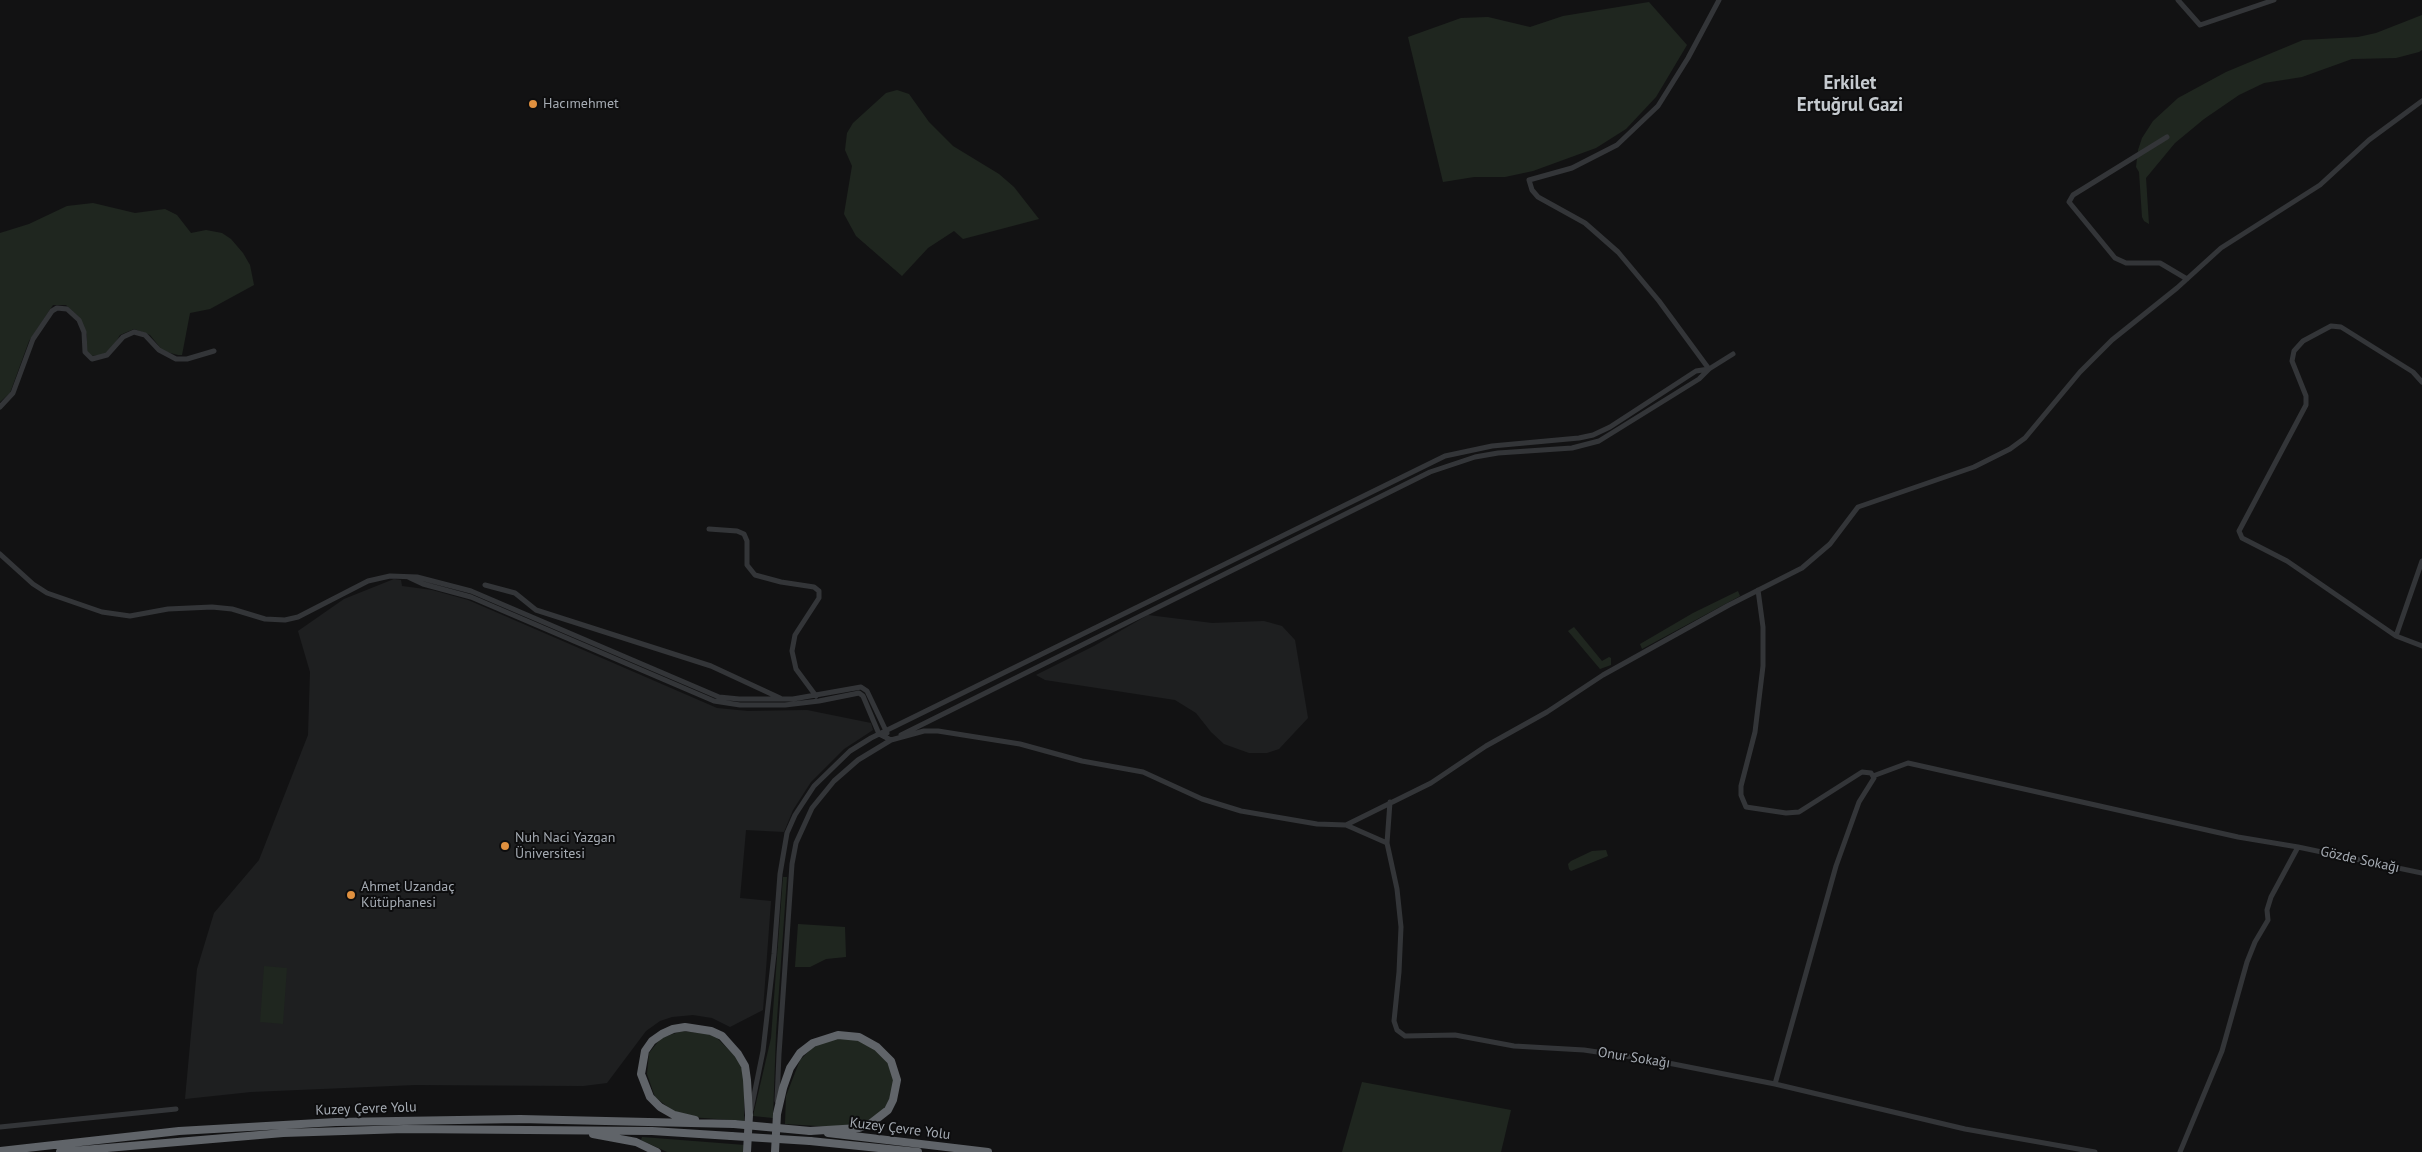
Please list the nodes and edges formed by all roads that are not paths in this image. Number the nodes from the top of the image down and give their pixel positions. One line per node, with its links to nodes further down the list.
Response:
1 (1719, 0): 9 (street)
2 (2178, 0): 3 (street)
3 (2274, 0)
4 (2422, 101): 6 (street)
5 (2166, 137): 6 (street)
6 (2187, 279): 17 (street)
7 (214, 351): 11 (street)
8 (1733, 354): 9 (street)
9 (1709, 369): 22 (street); 24 (street)
10 (2422, 382): 18 (street)
11 (0, 407)
12 (709, 529): 20 (street)
13 (0, 554): 15 (street)
14 (2422, 561): 18 (street)
15 (408, 577): 21 (street); 23 (street)
16 (485, 585): 21 (street)
17 (1758, 590): 25 (street, Gözde Sokağı); 26 (street)
18 (2396, 636): 19 (street)
19 (2422, 646)
20 (816, 696): 21 (street); 22 (street)
21 (783, 700)
22 (886, 731): 23 (street); 24 (street)
23 (879, 734): 24 (street); 34 (street)
24 (891, 740): 27 (street); 33 (street)
25 (1873, 776): 29 (street, Gözde Sokağı); 31 (street)
26 (1390, 802): 27 (street); 28 (street, Onur Sokağı)
27 (1346, 825): 28 (street)
28 (1387, 843): 31 (street, Onur Sokağı)
29 (2298, 847): 30 (street, Gözde Sokağı); 47 (street)
30 (2422, 873)
31 (1776, 1084): 46 (street, Onur Sokağı)
32 (176, 1109): 36 (street)
33 (777, 1114): 38 (highway); 43 (highway)
34 (750, 1115): 35 (highway); 42 (highway)
35 (734, 1124): 38 (highway, bridge); 39 (highway, Kuzey Çevre Yolu)
36 (0, 1127)
37 (502, 1128): 40 (highway, Kuzey Çevre Yolu); 41 (highway); 44 (highway, Kuzey Çevre Yolu, bridge)
38 (810, 1131): 45 (highway, Kuzey Çevre Yolu)
39 (0, 1151)
40 (60, 1152)
41 (657, 1152)
42 (747, 1152)
43 (775, 1152)
44 (918, 1152)
45 (988, 1152)
46 (2095, 1152)
47 (2180, 1152)

